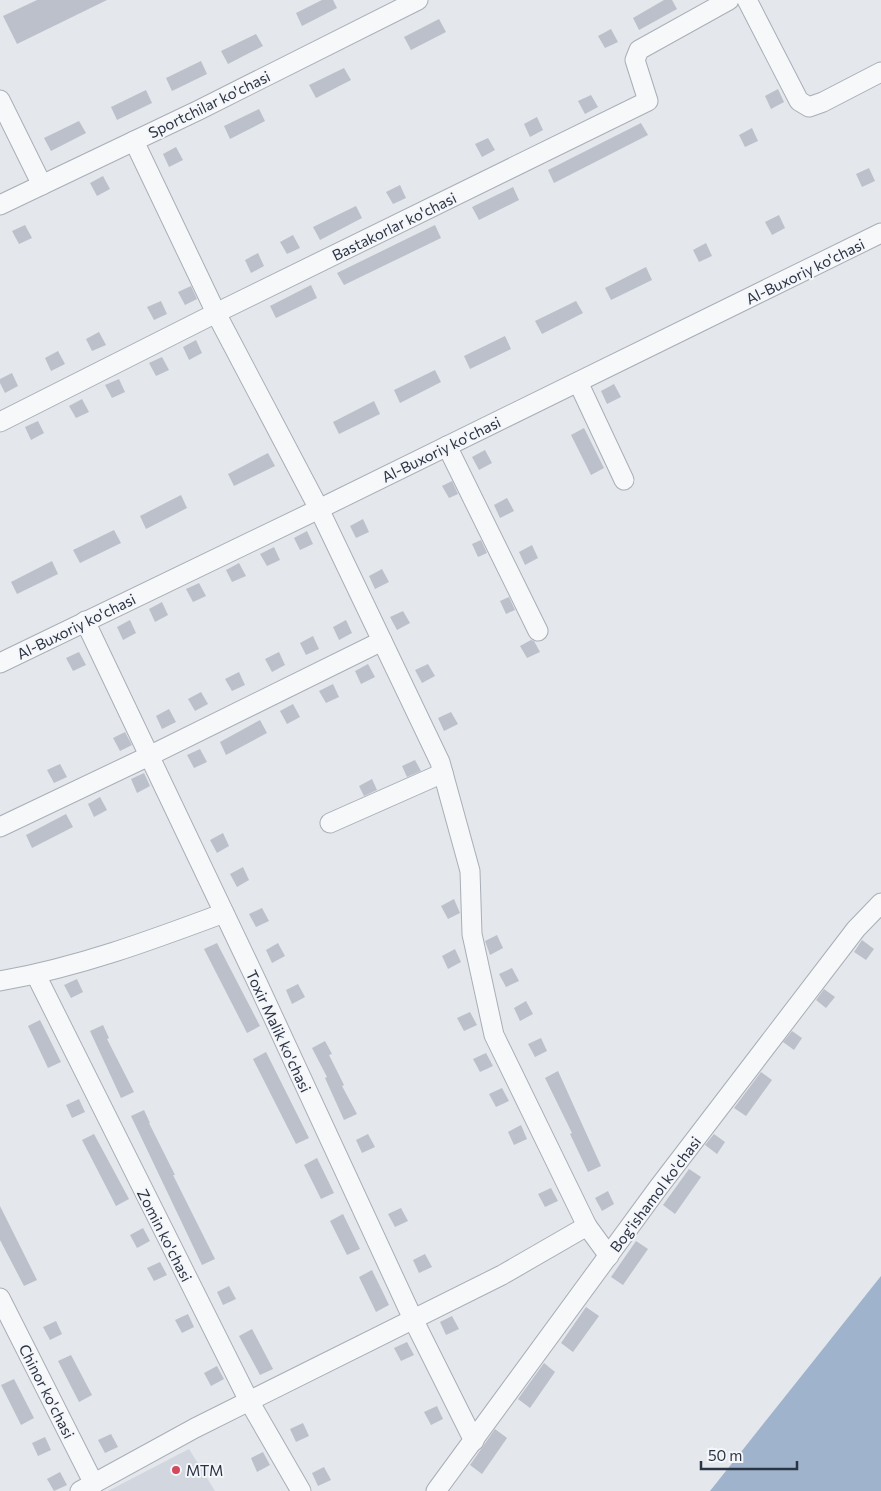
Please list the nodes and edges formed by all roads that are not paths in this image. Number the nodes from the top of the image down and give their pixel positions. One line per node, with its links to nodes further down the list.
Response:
1 (418, 0): 6 (street, Sportchilar ko'chasi)
2 (729, 0): 10 (street, Bastakorlar ko'chasi)
3 (747, 0): 4 (street)
4 (881, 72)
5 (0, 100): 7 (street)
6 (134, 141): 7 (street, Sportchilar ko'chasi); 10 (street)
7 (42, 185): 8 (street, Sportchilar ko'chasi)
8 (0, 205)
9 (881, 233): 11 (street, Al-Buxoriy ko'chasi)
10 (216, 312): 12 (street, Bastakorlar ko'chasi); 15 (street)
11 (578, 382): 13 (street, Al-Buxoriy ko'chasi); 14 (street)
12 (0, 422)
13 (447, 446): 15 (street, Al-Buxoriy ko'chasi); 17 (street)
14 (624, 480)
15 (319, 509): 16 (street, Al-Buxoriy ko'chasi); 18 (street)
16 (85, 621): 19 (street, Al-Buxoriy ko'chasi); 20 (street, Toxir Malik ko'chasi)
17 (538, 631)
18 (382, 641): 20 (street); 21 (street)
19 (0, 663)
20 (149, 756): 23 (street); 25 (street, Toxir Malik ko'chasi)
21 (443, 773): 22 (street); 28 (street)
22 (330, 822)
23 (0, 827)
24 (881, 902): 29 (street, Bog'ishamol ko'chasi)
25 (224, 913): 26 (street); 31 (street, Toxir Malik ko'chasi)
26 (36, 975): 27 (street); 32 (street, Zomin ko'chasi)
27 (0, 981)
28 (587, 1226): 29 (street); 31 (street)
29 (608, 1256): 33 (street, Bog'ishamol ko'chasi)
30 (0, 1298): 34 (street, Chinor ko'chasi)
31 (413, 1319): 32 (street); 33 (street, Toxir Malik ko'chasi)
32 (249, 1401): 34 (street); 35 (street, Zomin ko'chasi)
33 (474, 1440): 36 (street, Bog'ishamol ko'chasi)
34 (87, 1487)
35 (301, 1491)
36 (436, 1491)

